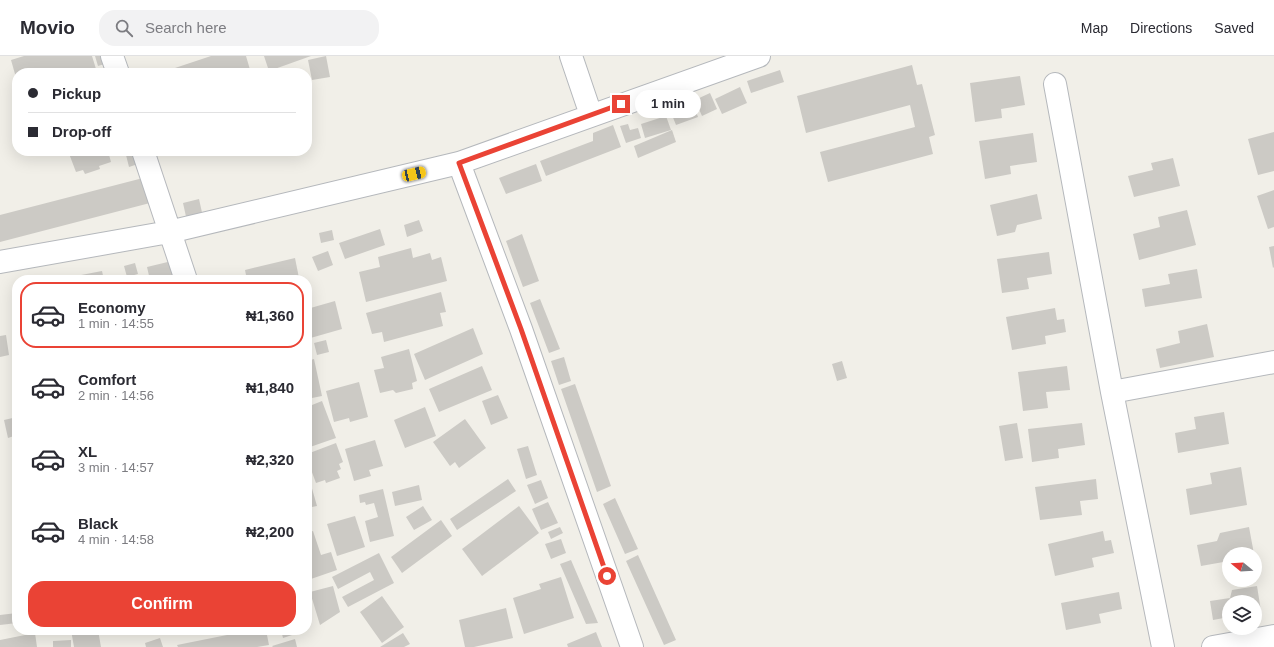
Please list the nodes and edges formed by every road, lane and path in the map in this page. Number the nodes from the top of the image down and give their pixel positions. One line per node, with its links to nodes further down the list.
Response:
1 (112, 56): 4 (street)
2 (572, 56): 6 (street)
3 (759, 56): 6 (street)
4 (116, 68)
5 (1055, 84): 13 (street)
6 (591, 115): 8 (street)
7 (145, 156): 9 (street)
8 (459, 163): 9 (street); 15 (street)
9 (168, 232): 10 (street); 11 (street)
10 (0, 262)
11 (184, 275)
12 (1274, 362): 13 (street)
13 (1112, 392): 16 (street)
14 (1274, 636): 17 (street)
15 (632, 647)
16 (1163, 647)
17 (1213, 647)

